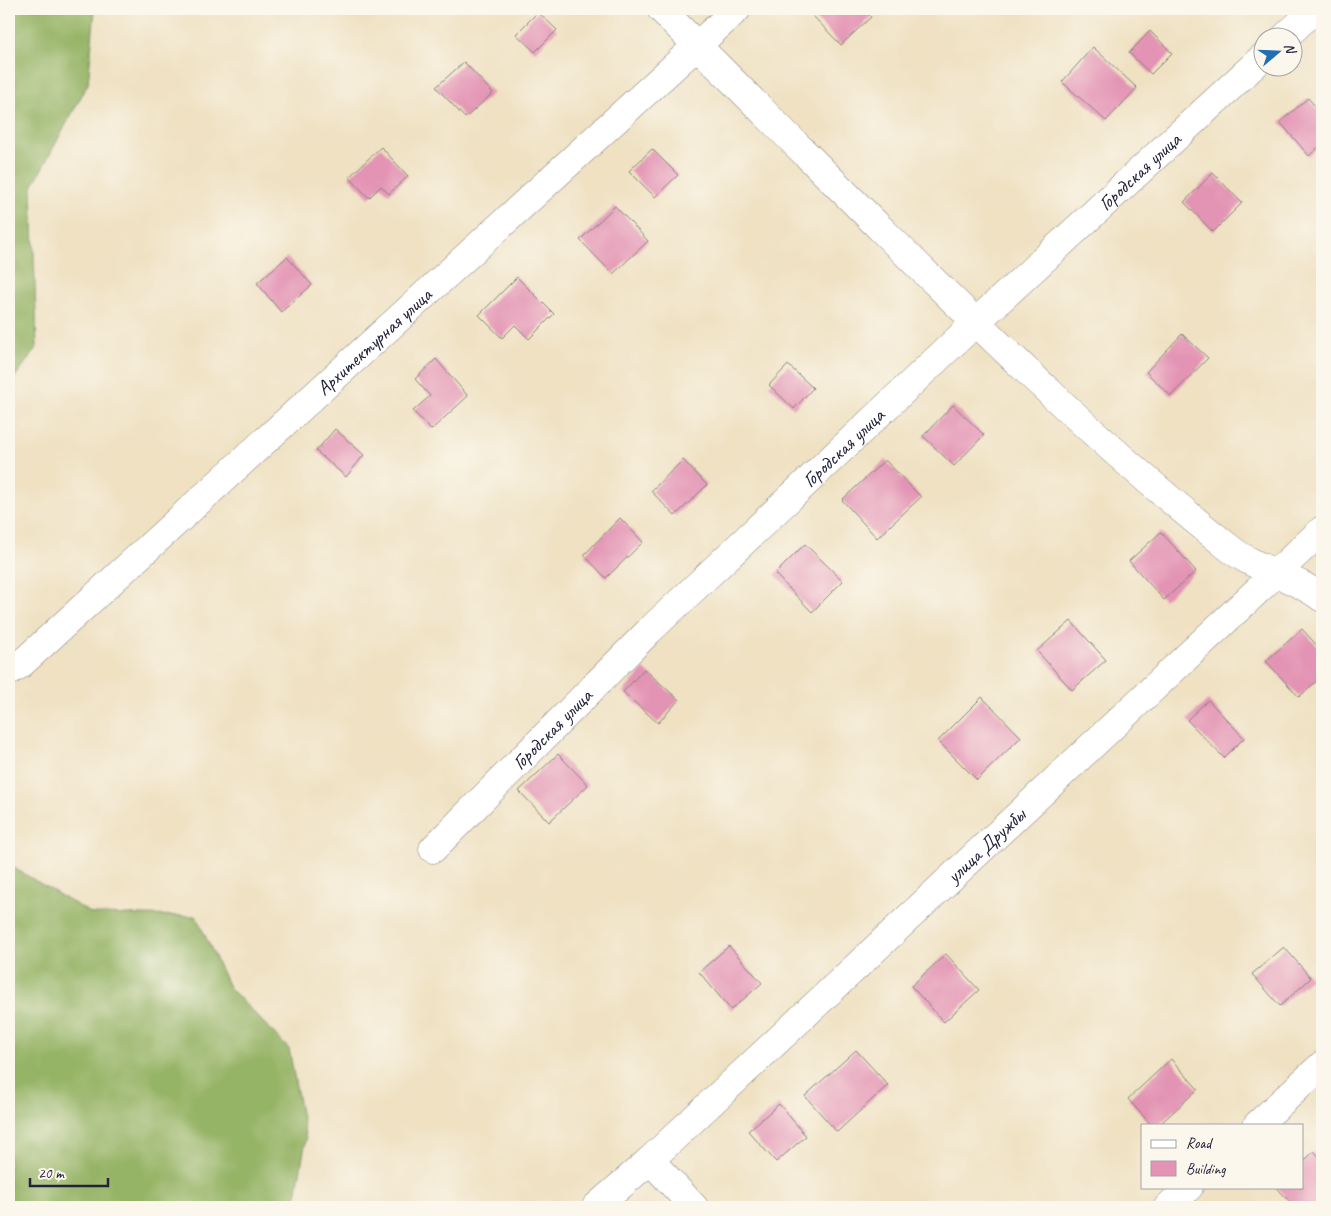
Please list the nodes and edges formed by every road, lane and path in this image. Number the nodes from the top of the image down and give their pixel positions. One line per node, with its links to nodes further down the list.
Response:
1 (661, 9): 5 (street)
2 (737, 9): 5 (street, Архитектурная улица)
3 (1315, 9): 4 (street)
4 (1295, 28)
5 (697, 46): 7 (street); 11 (street, Архитектурная улица)
6 (1254, 65): 7 (street, Городская улица)
7 (975, 323): 9 (street); 12 (street, Городская улица)
8 (1322, 530): 9 (street, улица Дружбы)
9 (1275, 574): 10 (street); 15 (street, улица Дружбы)
10 (1322, 598)
11 (9, 671)
12 (433, 849)
13 (1322, 1065): 14 (street)
14 (1258, 1124)
15 (650, 1160): 17 (street, улица Дружбы); 18 (street)
16 (1188, 1188): 19 (street)
17 (596, 1207)
18 (694, 1207)
19 (1168, 1207)

